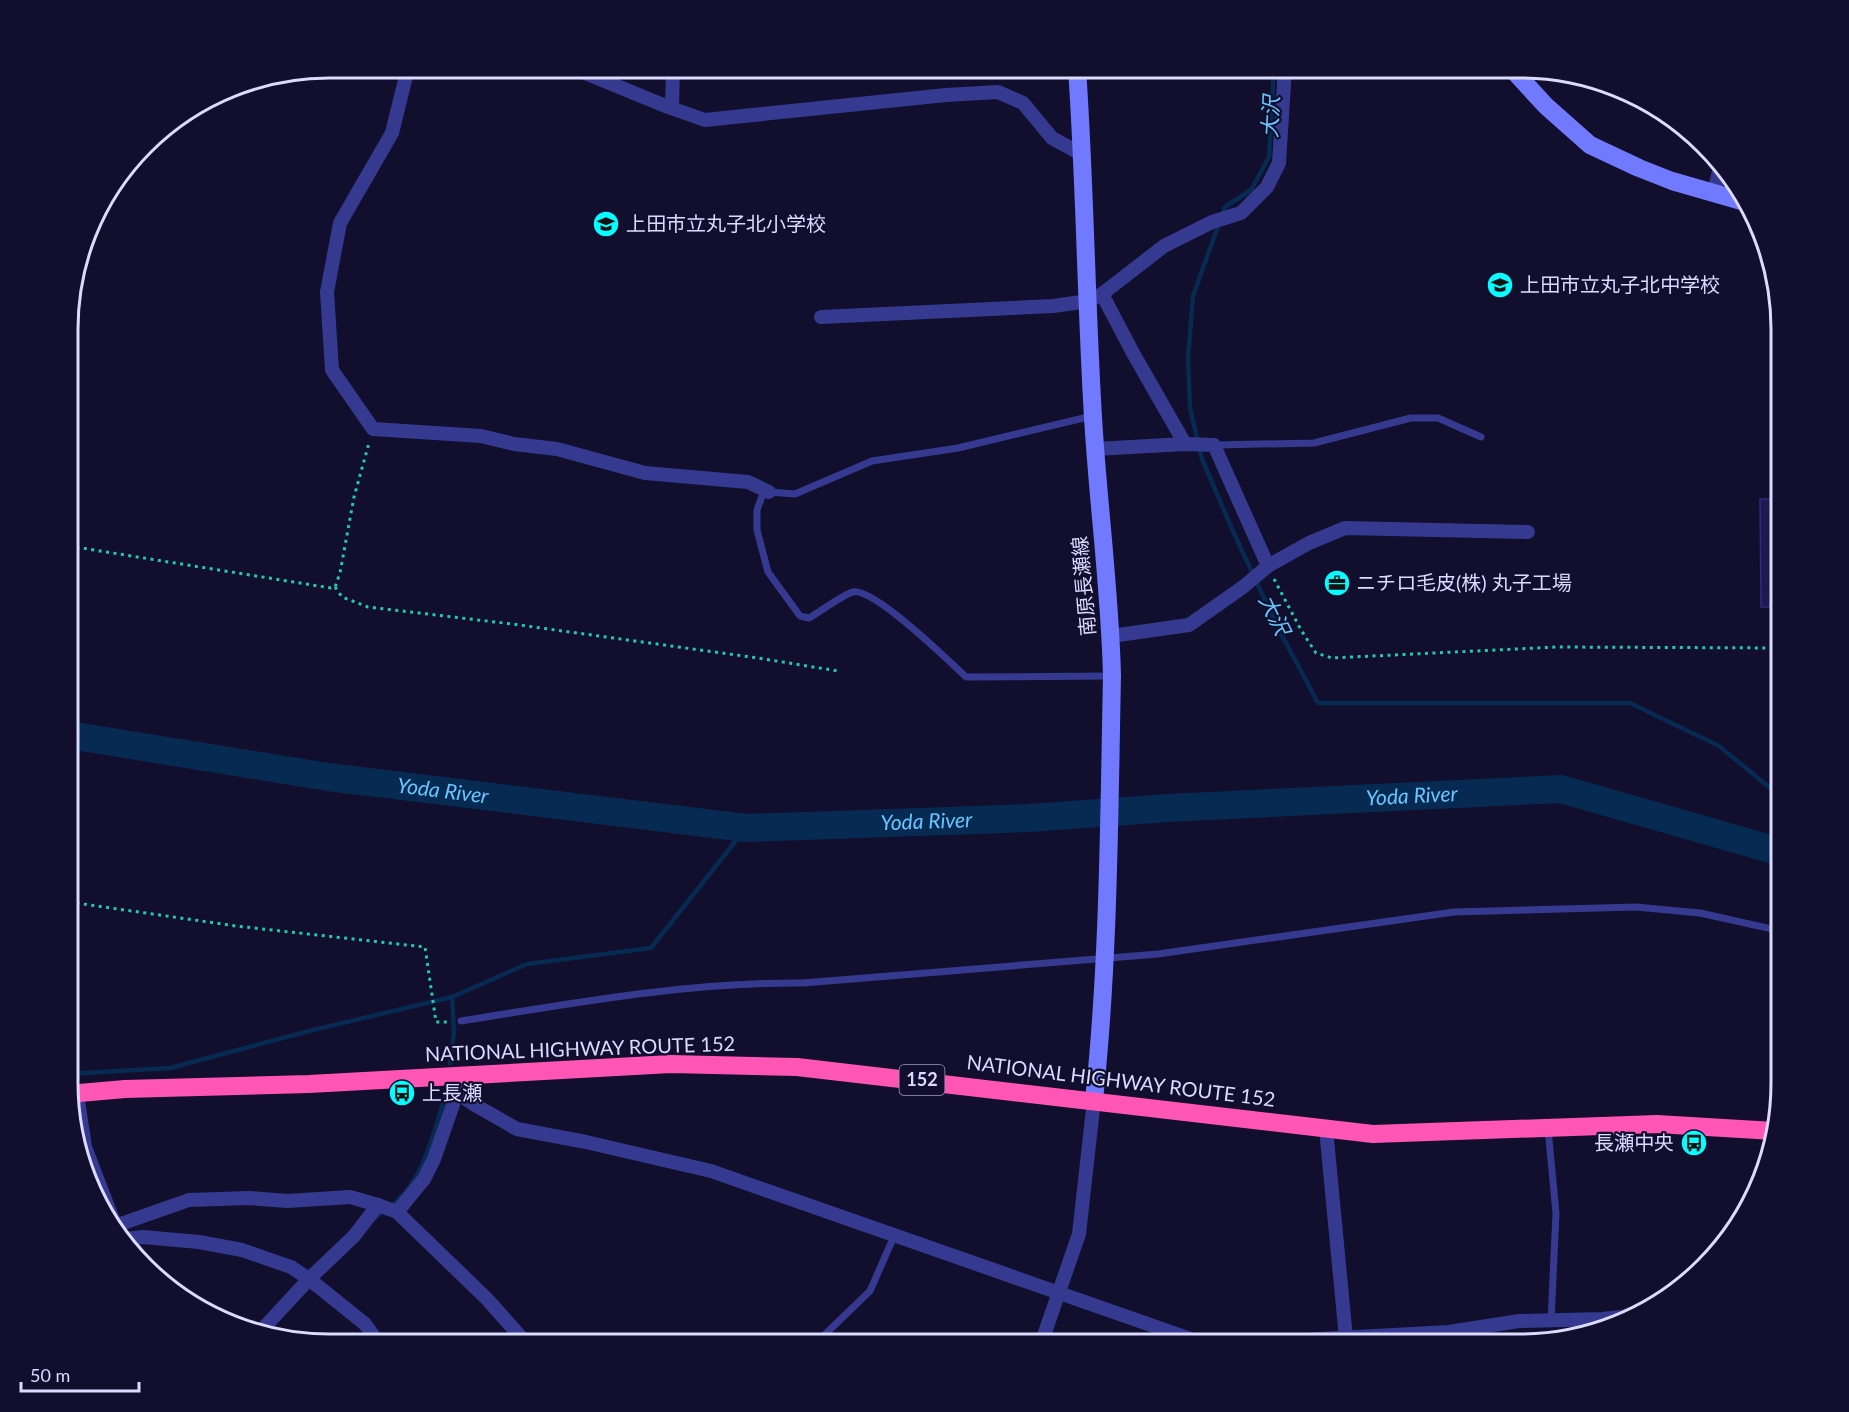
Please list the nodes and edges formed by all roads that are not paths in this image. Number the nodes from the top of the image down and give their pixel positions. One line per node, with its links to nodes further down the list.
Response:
1 (406, 78): 19 (street)
2 (598, 78): 7 (street)
3 (673, 78): 7 (street)
4 (1078, 78): 8 (main road, 南原長瀬線)
5 (1284, 78): 12 (street)
6 (1520, 78): 10 (main road)
7 (672, 108): 8 (street)
8 (1083, 156): 12 (main road, 南原長瀬線)
9 (1718, 175): 10 (street)
10 (1714, 191): 11 (main road)
11 (1734, 198)
12 (1095, 297): 13 (street); 14 (main road, 南原長瀬線); 16 (street)
13 (821, 317)
14 (1093, 415): 18 (main road, 南原長瀬線); 19 (lane)
15 (1481, 437): 17 (lane)
16 (1185, 444): 17 (street); 18 (street)
17 (1214, 445): 21 (street)
18 (1095, 449): 22 (main road, 南原長瀬線)
19 (769, 492): 23 (lane)
20 (1528, 532): 21 (street)
21 (1268, 566): 22 (street)
22 (1111, 636): 23 (main road, 南原長瀬線)
23 (1112, 676): 25 (main road, 南原長瀬線)
24 (1771, 929): 25 (lane)
25 (1105, 960): 26 (lane); 29 (main road, 南原長瀬線)
26 (461, 1022)
27 (457, 1084): 28 (highway, NATIONAL HIGHWAY ROUTE 152 / 152); 29 (highway, NATIONAL HIGHWAY ROUTE 152 / 152); 36 (street); 38 (street)
28 (79, 1093)
29 (1094, 1100): 31 (highway, NATIONAL HIGHWAY ROUTE 152 / 152); 41 (street)
30 (1548, 1127): 31 (highway, NATIONAL HIGHWAY ROUTE 152 / 152); 32 (highway, NATIONAL HIGHWAY ROUTE 152 / 152); 43 (lane)
31 (1326, 1129): 50 (street)
32 (1766, 1131)
33 (88, 1153): 34 (street)
34 (101, 1188)
35 (378, 1205): 36 (street); 37 (street); 40 (street)
36 (397, 1212): 46 (street)
37 (121, 1223)
38 (895, 1234): 41 (street); 47 (lane)
39 (132, 1238): 40 (street)
40 (309, 1279): 44 (street); 45 (street)
41 (1058, 1293): 48 (street); 49 (street)
42 (1607, 1318): 43 (street)
43 (1551, 1321): 51 (street)
44 (266, 1326)
45 (372, 1334)
46 (518, 1334)
47 (825, 1334)
48 (1044, 1334)
49 (1172, 1334)
50 (1346, 1334)
51 (1415, 1334)

